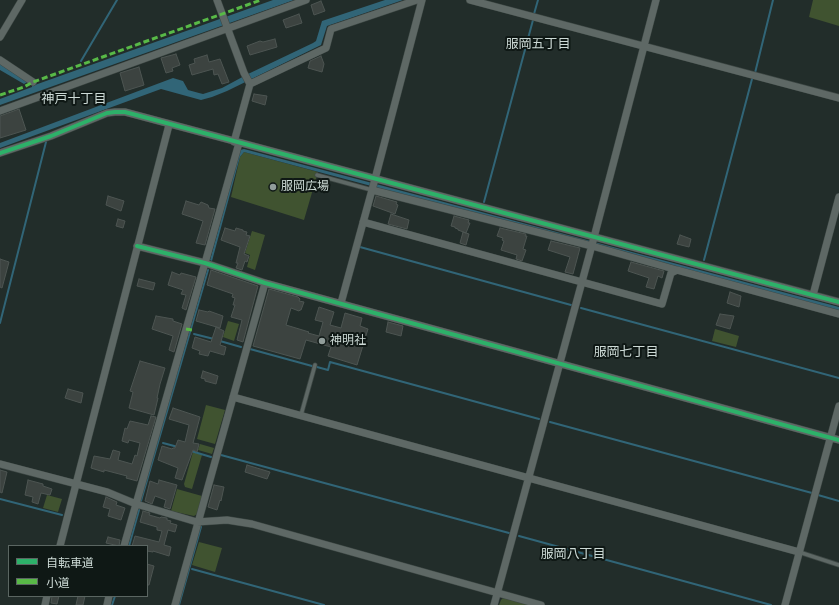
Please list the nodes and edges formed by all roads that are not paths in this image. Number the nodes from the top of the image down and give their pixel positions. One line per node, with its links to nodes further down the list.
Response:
1 (22, 0): 9 (street)
2 (217, 0): 8 (street)
3 (306, 0): 8 (street)
4 (416, 0): 12 (street)
5 (422, 0): 20 (street)
6 (470, 0): 10 (street)
7 (656, 0): 10 (street)
8 (227, 27): 12 (street); 15 (street)
9 (0, 37)
10 (644, 46): 14 (street); 24 (street)
11 (0, 60): 13 (street)
12 (248, 80): 17 (street)
13 (33, 82)
14 (839, 98)
15 (0, 111)
16 (169, 125): 17 (street); 18 (street); 25 (street)
17 (236, 142): 20 (street); 27 (street)
18 (0, 154)
19 (317, 175): 21 (lane)
20 (375, 179): 21 (street); 24 (street)
21 (372, 190): 23 (street); 26 (street)
22 (839, 197): 31 (street)
23 (363, 222): 29 (street); 33 (street)
24 (594, 237): 26 (street); 31 (street)
25 (137, 246): 27 (street); 44 (street)
26 (592, 246): 28 (street); 29 (street)
27 (205, 263): 30 (street); 45 (street)
28 (677, 270): 29 (street); 34 (street)
29 (582, 282): 35 (street)
30 (265, 283): 33 (street); 37 (street)
31 (813, 295): 32 (street)
32 (839, 302)
33 (341, 303): 35 (street)
34 (839, 314)
35 (560, 363): 40 (street); 43 (street)
36 (315, 365): 39 (lane)
37 (233, 397): 39 (street); 46 (street)
38 (839, 406): 40 (street)
39 (301, 415): 43 (street)
40 (830, 438): 41 (street); 49 (street)
41 (839, 440)
42 (0, 464): 44 (street)
43 (529, 478): 49 (street); 51 (street)
44 (76, 483): 45 (street); 47 (street)
45 (136, 504): 46 (street); 48 (street)
46 (198, 522): 51 (street); 52 (street)
47 (60, 545)
48 (124, 545)
49 (799, 552): 50 (lane); 55 (street)
50 (839, 565)
51 (497, 593): 53 (street); 54 (street)
52 (175, 605)
53 (494, 605)
54 (542, 605)
55 (785, 605)

